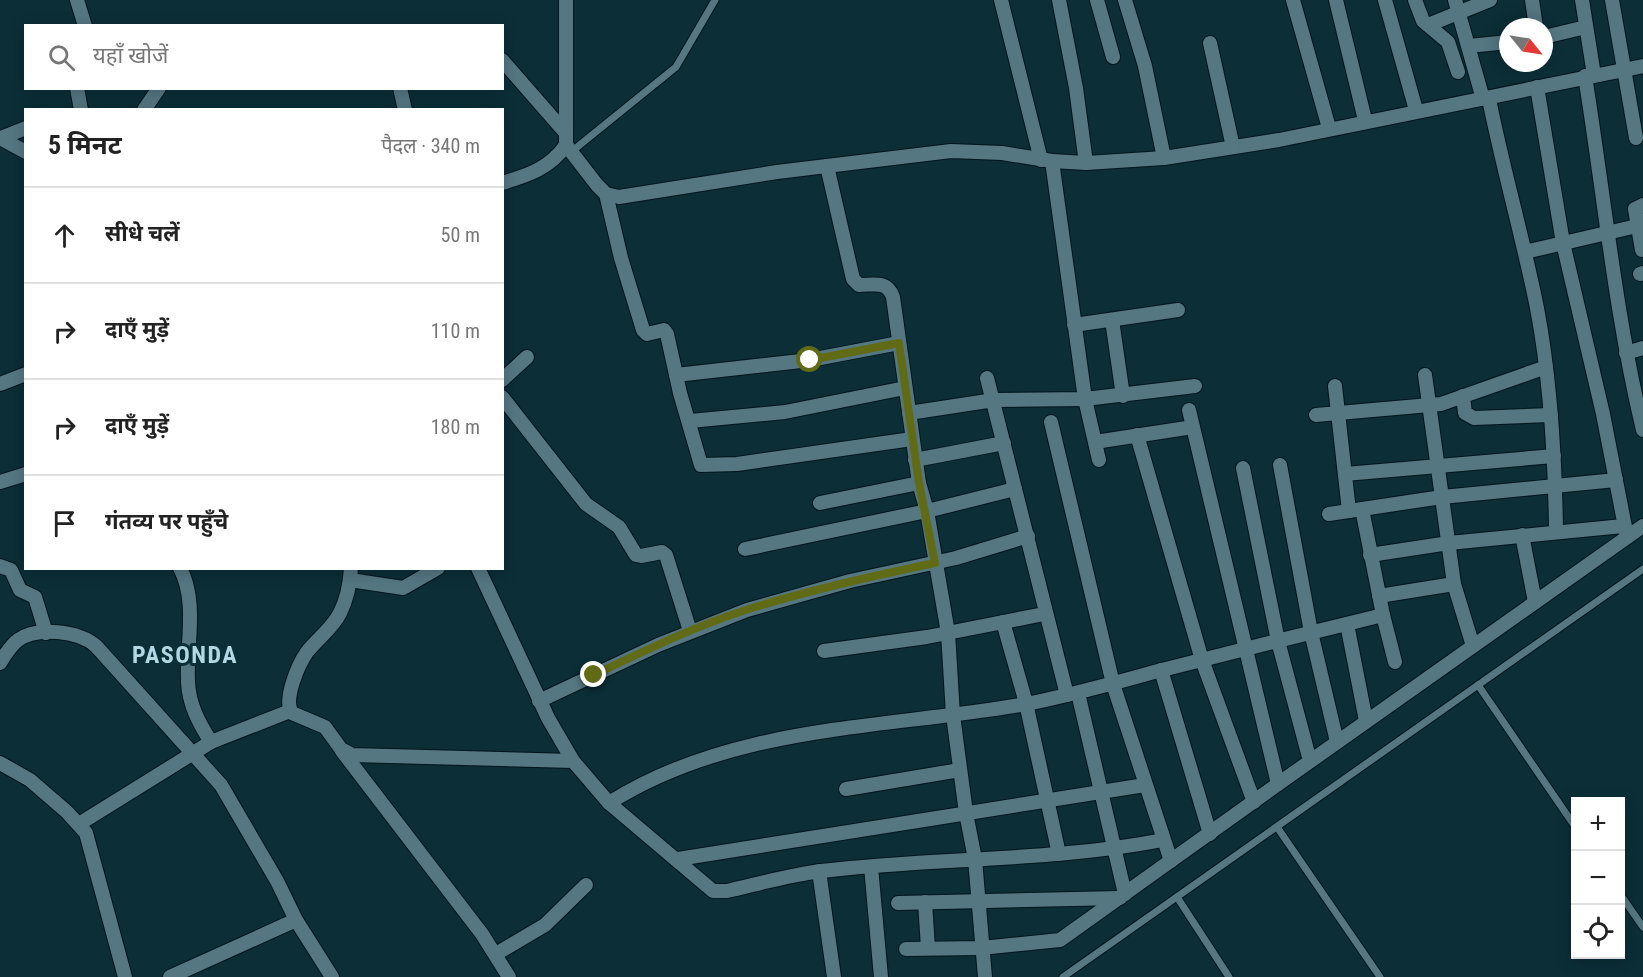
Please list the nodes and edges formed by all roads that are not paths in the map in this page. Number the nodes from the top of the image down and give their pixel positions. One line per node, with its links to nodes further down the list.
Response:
1 (77, 0): 18 (street)
2 (566, 0): 45 (street)
3 (715, 0): 45 (lane)
4 (1001, 0): 49 (street)
5 (1059, 0): 50 (street)
6 (1097, 0): 25 (street)
7 (1125, 0): 48 (street)
8 (1293, 0): 41 (street)
9 (1336, 0): 40 (street)
10 (1385, 0): 39 (street)
11 (1415, 0): 19 (street)
12 (1490, 0): 16 (street)
13 (1582, 0): 20 (street)
14 (1612, 0): 28 (street)
15 (1536, 1): 17 (street)
16 (1457, 6): 19 (street); 24 (street)
17 (1536, 18)
18 (84, 24)
19 (1428, 25): 29 (street)
20 (1586, 27): 21 (street); 30 (street)
21 (1553, 35)
22 (1210, 43): 46 (street)
23 (1499, 43): 24 (street)
24 (1469, 46): 35 (street)
25 (1113, 57)
26 (504, 63): 45 (street)
27 (1643, 66): 28 (street)
28 (1623, 69): 30 (street); 44 (street)
29 (1458, 72)
30 (1590, 75): 31 (street); 56 (street)
31 (1537, 87): 35 (street); 57 (street)
32 (77, 90): 36 (street)
33 (158, 90): 37 (street)
34 (400, 90): 38 (street)
35 (1486, 99): 39 (street); 59 (street)
36 (75, 108)
37 (145, 108)
38 (405, 108)
39 (1416, 110): 40 (street)
40 (1365, 120): 41 (street)
41 (1329, 128): 46 (street)
42 (24, 129): 43 (street)
43 (1, 138): 47 (street)
44 (1636, 138)
45 (567, 143): 52 (street); 53 (street)
46 (1233, 147): 48 (street)
47 (24, 151)
48 (1164, 158): 50 (street)
49 (1047, 160): 50 (street); 51 (street); 62 (street)
50 (1086, 163)
51 (827, 166): 53 (street); 63 (street)
52 (504, 182)
53 (606, 194): 69 (street)
54 (1643, 205): 55 (street)
55 (1637, 226): 56 (street); 58 (street)
56 (1610, 234): 57 (street); 65 (street)
57 (1563, 243): 59 (street); 105 (street)
58 (1642, 250)
59 (1525, 252): 67 (street)
60 (1178, 310): 61 (street)
61 (1112, 320): 62 (street); 78 (street)
62 (1074, 326): 80 (street)
63 (899, 343): 69 (street); 76 (street)
64 (1643, 348): 65 (street)
65 (1626, 353): 77 (street)
66 (527, 357): 71 (street)
67 (1546, 367): 79 (street); 88 (street)
68 (24, 375): 73 (street)
69 (676, 375): 89 (street)
70 (1425, 375): 83 (street)
71 (504, 378)
72 (987, 378): 82 (street)
73 (0, 384)
74 (1195, 386): 78 (street)
75 (1335, 386): 86 (street)
76 (905, 388): 85 (street); 89 (street)
77 (1639, 394): 92 (street)
78 (1123, 396): 80 (street)
79 (1463, 396): 83 (street); 88 (street)
80 (1085, 399): 82 (street); 95 (street)
81 (504, 400): 137 (street)
82 (994, 400): 85 (street); 96 (street)
83 (1430, 406): 86 (street); 101 (street)
84 (1189, 410): 91 (street)
85 (909, 413): 94 (street)
86 (1338, 413): 87 (street); 103 (street)
87 (1316, 414)
88 (1551, 415): 97 (street)
89 (690, 422): 94 (street)
90 (1051, 422): 149 (street)
91 (1193, 427): 93 (street); 143 (street)
92 (1643, 430)
93 (1137, 435): 95 (street); 145 (street)
94 (912, 439): 98 (street)
95 (1095, 442): 99 (street)
96 (1004, 443): 98 (street); 109 (street)
97 (1554, 456): 101 (street); 108 (street)
98 (915, 460): 107 (street)
99 (1099, 460)
100 (1280, 465): 138 (street)
101 (1438, 465): 103 (street); 110 (street)
102 (1243, 468): 141 (street)
103 (1345, 474): 112 (street)
104 (24, 475): 106 (street)
105 (1616, 480): 108 (street); 117 (street)
106 (0, 482)
107 (919, 483): 111 (street); 113 (street)
108 (1556, 487): 110 (street); 116 (street)
109 (1015, 489): 113 (street); 119 (street)
110 (1442, 497): 112 (street); 120 (street)
111 (820, 503)
112 (1355, 510): 114 (street); 122 (street)
113 (927, 512): 121 (street); 123 (street)
114 (1329, 514)
115 (1643, 526): 117 (street)
116 (1556, 531): 117 (street); 118 (street)
117 (1625, 531): 132 (street)
118 (1522, 535): 120 (street); 132 (street)
119 (1028, 536): 123 (street); 133 (street)
120 (1449, 543): 122 (street); 130 (street)
121 (745, 549)
122 (1371, 555): 131 (street)
123 (935, 563): 137 (street); 140 (street)
124 (0, 566): 139 (street)
125 (1643, 569): 150 (lane)
126 (181, 570): 157 (street)
127 (434, 570): 129 (street)
128 (479, 570): 152 (street)
129 (351, 574): 154 (street)
130 (1454, 584): 131 (street); 142 (street)
131 (1379, 597): 134 (street)
132 (1535, 602): 142 (street)
133 (1044, 614): 135 (street); 151 (street)
134 (1383, 615): 136 (street); 146 (street)
135 (1003, 622): 140 (street); 153 (street)
136 (1347, 624): 138 (street); 156 (street)
137 (690, 631): 152 (street)
138 (1311, 632): 141 (street); 158 (street)
139 (46, 633): 147 (street); 160 (street)
140 (948, 633): 144 (street); 155 (street)
141 (1278, 641): 143 (street); 162 (street)
142 (1473, 646): 156 (street)
143 (1245, 648): 145 (street); 165 (street)
144 (824, 651)
145 (1202, 660): 148 (street); 170 (street)
146 (1395, 662)
147 (0, 663)
148 (1161, 670): 149 (street); 176 (street)
149 (1113, 684): 151 (street); 166 (street)
150 (1478, 685): 173 (lane); 175 (lane)
151 (1072, 694): 153 (street); 168 (street)
152 (539, 701): 161 (street)
153 (1026, 704): 155 (street); 169 (street)
154 (290, 711): 157 (street); 159 (street)
155 (953, 715): 164 (street); 171 (street)
156 (1366, 721): 158 (street)
157 (211, 742): 160 (street)
158 (1337, 742): 162 (street)
159 (341, 749): 161 (street); 197 (street)
160 (192, 752): 174 (street); 192 (street)
161 (573, 761): 171 (street)
162 (1310, 761): 165 (street)
163 (0, 763): 174 (street)
164 (960, 770): 167 (street); 172 (street)
165 (1278, 784): 170 (street)
166 (1145, 785): 168 (street); 177 (street)
167 (846, 789)
168 (1103, 793): 169 (street); 178 (street)
169 (1047, 802): 172 (street); 179 (street)
170 (1254, 802): 176 (street)
171 (609, 803): 180 (street)
172 (966, 813): 180 (street); 181 (street)
173 (1571, 822)
174 (79, 824): 198 (street)
175 (1277, 827): 187 (lane); 207 (lane)
176 (1210, 834): 182 (street)
177 (1163, 840): 178 (street); 182 (street)
178 (1116, 849): 179 (street); 186 (street)
179 (1059, 855): 181 (street)
180 (678, 859): 184 (street)
181 (975, 859): 183 (street); 190 (street)
182 (1171, 861): 186 (street)
183 (871, 867): 184 (street); 203 (street)
184 (819, 871): 202 (street)
185 (586, 885): 197 (street)
186 (1123, 896): 190 (street); 195 (street)
187 (1178, 897): 205 (lane); 206 (lane)
188 (1625, 901): 193 (lane)
189 (925, 902): 190 (street); 191 (street); 194 (street)
190 (979, 902): 195 (street)
191 (898, 903)
192 (296, 920): 199 (street); 200 (street)
193 (1643, 927)
194 (928, 948): 195 (street); 196 (street)
195 (981, 948): 204 (street)
196 (906, 949)
197 (496, 954): 201 (street)
198 (125, 977)
199 (170, 977)
200 (332, 977)
201 (509, 977)
202 (834, 977)
203 (881, 977)
204 (985, 977)
205 (1063, 977)
206 (1229, 977)
207 (1380, 977)

